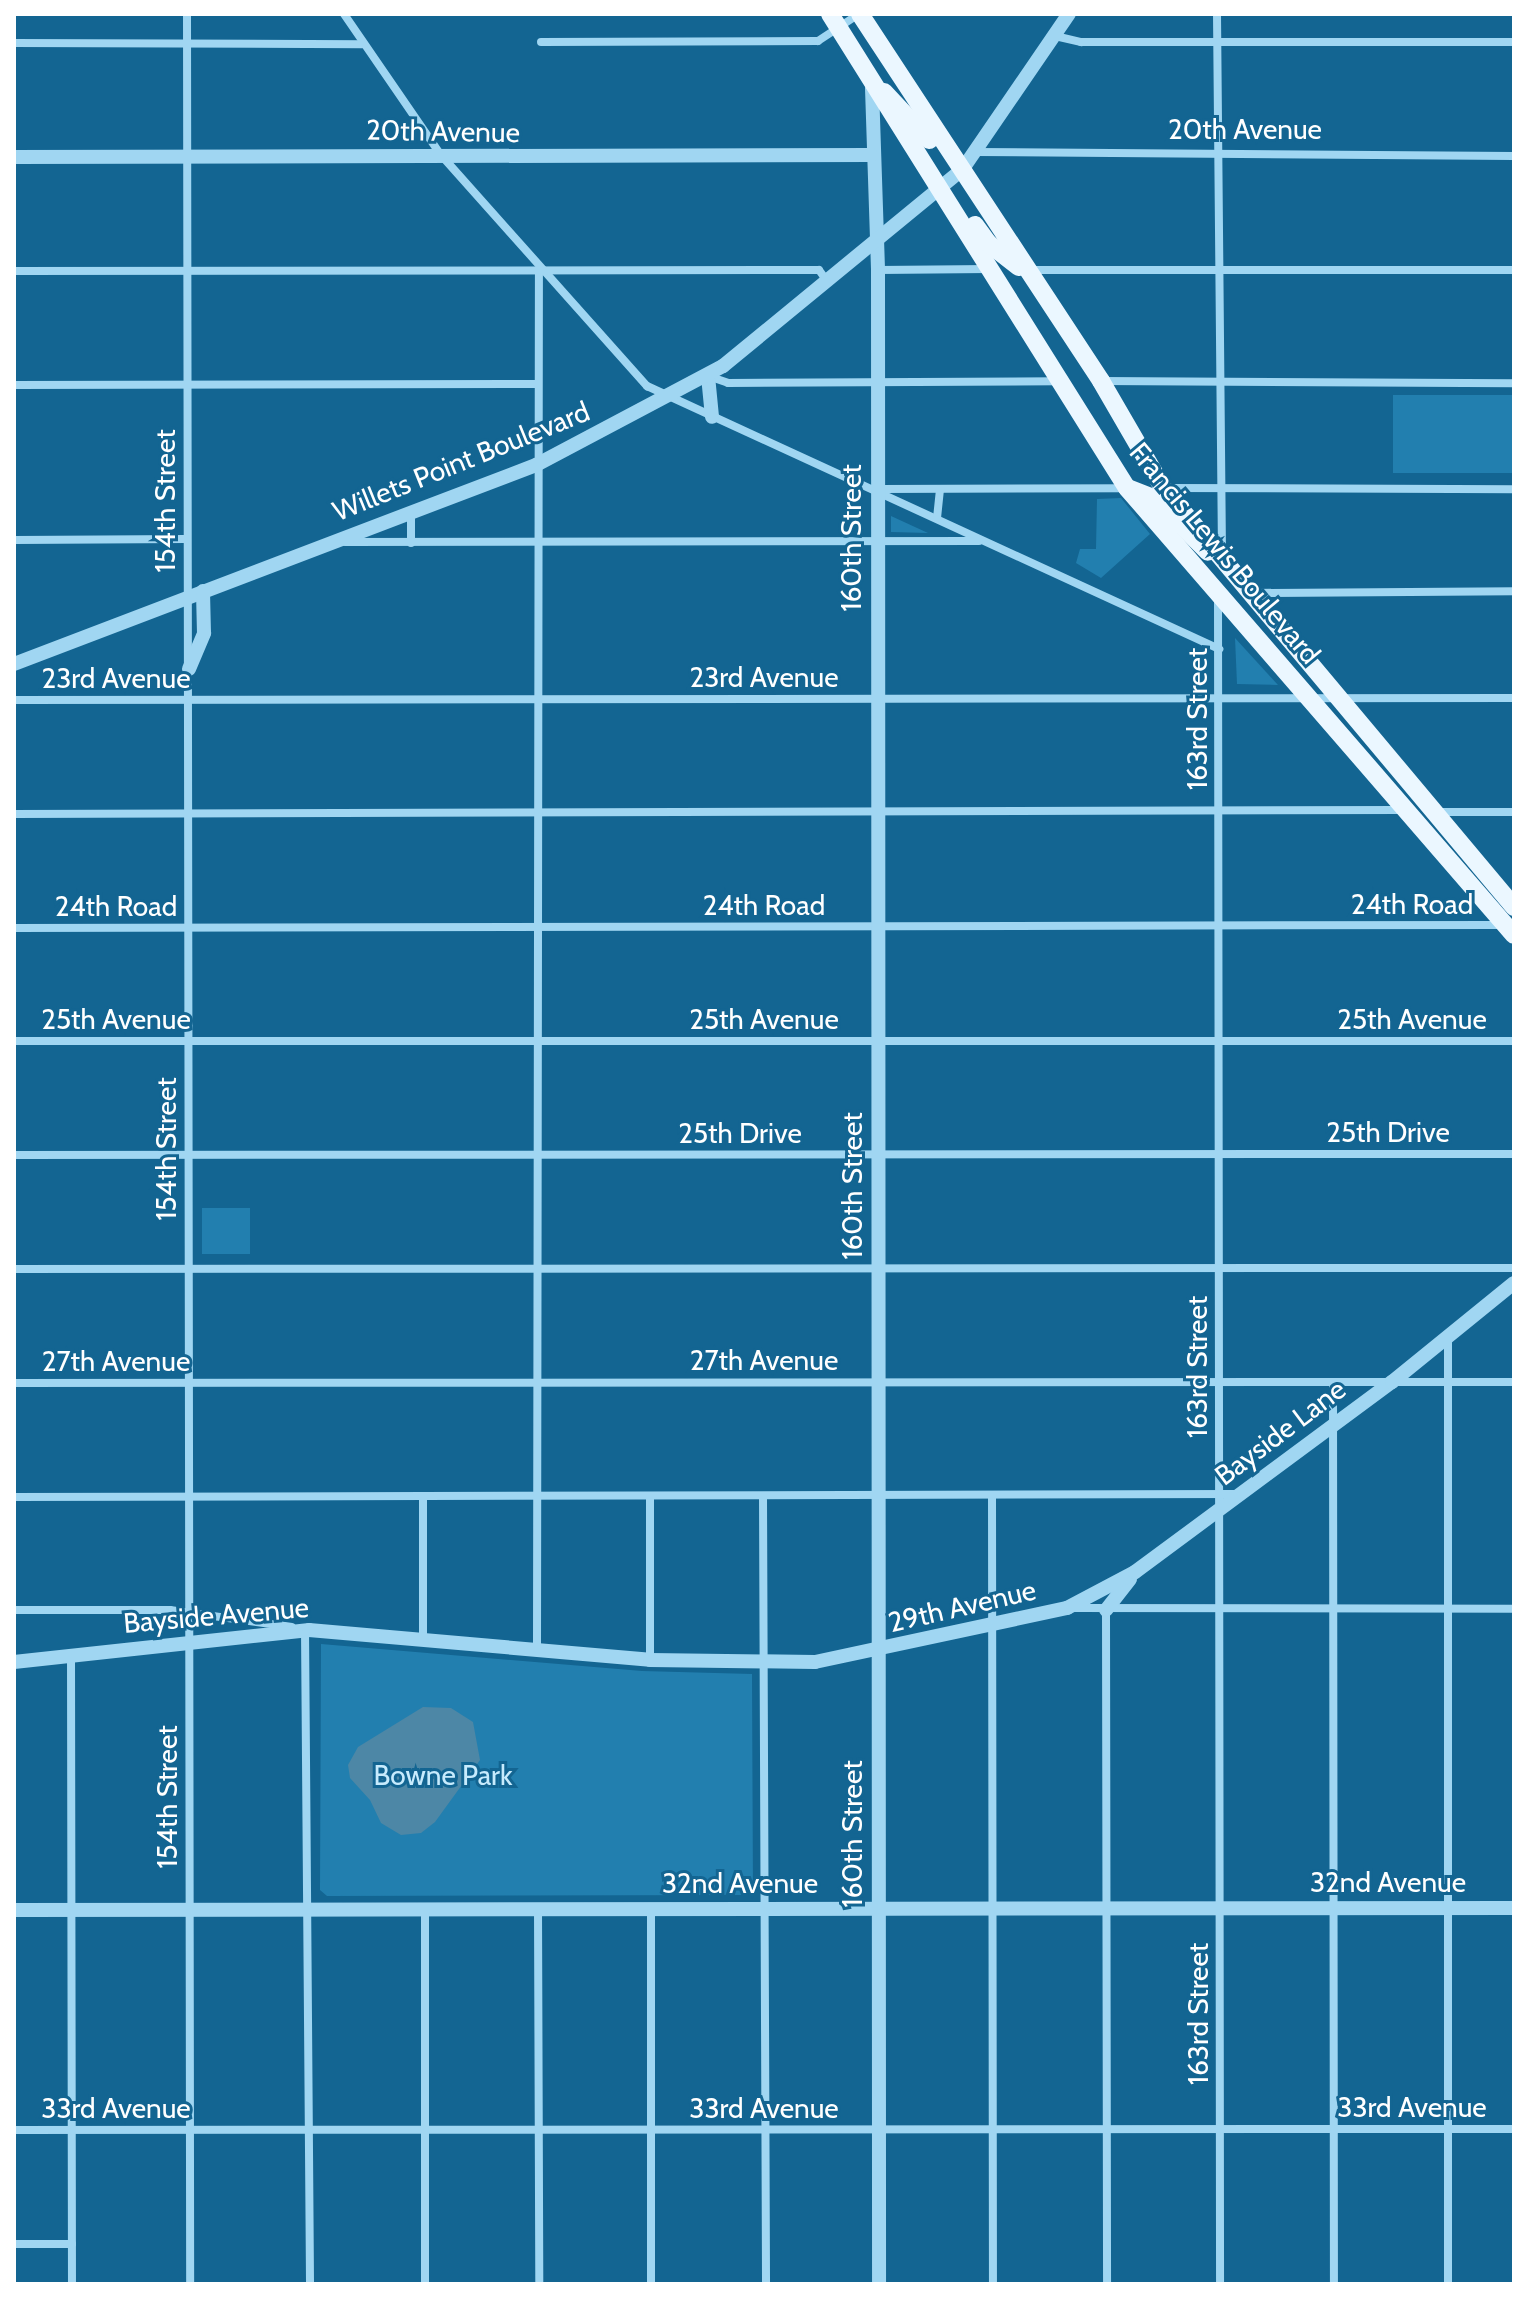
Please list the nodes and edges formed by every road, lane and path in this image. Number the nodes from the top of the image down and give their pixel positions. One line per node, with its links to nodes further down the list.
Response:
1 (187, 14): 11 (street, 154th Street)
2 (344, 14): 12 (street)
3 (1069, 14): 6 (street, Willets Point Boulevard)
4 (1217, 14): 8 (street)
5 (848, 18): 7 (street); 13 (main road, Francis Lewis Boulevard); 21 (main road, Francis Lewis Boulevard)
6 (1055, 36): 8 (street); 14 (street, Willets Point Boulevard)
7 (541, 42)
8 (1217, 42): 9 (street); 17 (street)
9 (1514, 42)
10 (14, 43): 11 (street)
11 (187, 43): 12 (street); 20 (street, 154th Street)
12 (362, 44): 15 (street)
13 (870, 82): 16 (street, 160th Street); 21 (main road); 22 (main road, Francis Lewis Boulevard)
14 (976, 152): 17 (street, 20th Avenue); 21 (street, Willets Point Boulevard)
15 (441, 155): 16 (street, 20th Avenue); 20 (street, 20th Avenue); 25 (street)
16 (871, 155): 23 (street, 160th Street)
17 (1218, 155): 18 (street, 20th Avenue); 28 (street)
18 (1514, 156)
19 (14, 157): 20 (street, 20th Avenue)
20 (187, 157): 31 (street, 154th Street)
21 (962, 170): 22 (street, Willets Point Boulevard); 27 (main road, Francis Lewis Boulevard)
22 (941, 189): 23 (street, Willets Point Boulevard); 24 (main road, Francis Lewis Boulevard); 27 (main road)
23 (876, 241): 26 (street, 160th Street); 32 (street, Willets Point Boulevard)
24 (989, 269): 26 (street); 34 (main road, Francis Lewis Boulevard)
25 (539, 270): 31 (street); 32 (street); 38 (street); 42 (street)
26 (878, 270): 39 (street, 160th Street)
27 (1024, 270): 28 (street); 35 (main road, Francis Lewis Boulevard)
28 (1218, 270): 29 (street); 36 (street)
29 (1514, 270)
30 (14, 271): 31 (street)
31 (187, 271): 41 (street, 154th Street)
32 (827, 281): 33 (street, Willets Point Boulevard)
33 (708, 376): 39 (street); 42 (street, Willets Point Boulevard); 43 (street)
34 (1061, 381): 39 (street); 45 (main road, Francis Lewis Boulevard)
35 (1101, 381): 36 (street); 46 (main road, Francis Lewis Boulevard)
36 (1219, 381): 37 (street); 47 (street)
37 (1514, 383)
38 (536, 384): 41 (street); 44 (street)
39 (877, 384): 48 (street, 160th Street)
40 (14, 385): 41 (street)
41 (187, 385): 53 (street, 154th Street)
42 (670, 397): 43 (street); 44 (street, Willets Point Boulevard)
43 (712, 417): 48 (street)
44 (536, 465): 51 (street, Willets Point Boulevard); 57 (street)
45 (1127, 488): 46 (street); 49 (street); 60 (main road); 63 (main road, Francis Lewis Boulevard)
46 (1163, 488): 47 (street); 60 (main road, Francis Lewis Boulevard)
47 (1220, 488): 50 (street); 60 (street)
48 (877, 489): 49 (street); 52 (street); 58 (street, 160th Street)
49 (940, 489): 52 (street)
50 (1514, 489)
51 (411, 512): 56 (street, Willets Point Boulevard); 59 (street)
52 (937, 518): 55 (street)
53 (186, 539): 54 (street); 65 (street, 154th Street)
54 (14, 540)
55 (985, 541): 58 (street); 66 (street)
56 (332, 542): 59 (street); 61 (street, Willets Point Boulevard)
57 (536, 542): 58 (street); 59 (street); 69 (street)
58 (877, 542): 73 (street, 160th Street)
59 (411, 543)
60 (1222, 557): 64 (main road, Francis Lewis Boulevard)
61 (203, 591): 65 (street, Willets Point Boulevard); 68 (street)
62 (1514, 591): 64 (street)
63 (1218, 593): 66 (street, 163rd Street); 70 (main road, Francis Lewis Boulevard)
64 (1252, 593): 71 (main road, Francis Lewis Boulevard)
65 (188, 597): 67 (street, Willets Point Boulevard); 68 (street, 154th Street)
66 (1219, 649): 76 (street, 163rd Street)
67 (14, 664)
68 (189, 669): 75 (street, 154th Street)
69 (536, 698): 73 (street, 23rd Avenue); 75 (street, 23rd Avenue); 80 (street)
70 (1309, 698): 71 (street, 23rd Avenue); 76 (street, 23rd Avenue); 77 (main road, Francis Lewis Boulevard)
71 (1334, 698): 72 (street, 23rd Avenue); 78 (main road, Francis Lewis Boulevard)
72 (1514, 698)
73 (877, 699): 76 (street, 23rd Avenue); 81 (street, 160th Street)
74 (14, 700): 75 (street, 23rd Avenue)
75 (189, 700): 84 (street, 154th Street)
76 (1220, 700): 82 (street, 163rd Street)
77 (1404, 810): 82 (street); 91 (main road, Francis Lewis Boulevard)
78 (1434, 812): 79 (street); 85 (main road, Francis Lewis Boulevard)
79 (1514, 812)
80 (536, 813): 81 (street); 84 (street); 88 (street)
81 (878, 813): 82 (street); 89 (street, 160th Street)
82 (1219, 813): 86 (street, 163rd Street)
83 (14, 814): 84 (street)
84 (189, 814): 87 (street, 154th Street)
85 (1514, 907)
86 (1219, 926): 89 (street, 24th Road); 91 (street, 24th Road); 93 (street, 163rd Street)
87 (188, 927): 88 (street, 24th Road); 90 (street, 24th Road); 95 (street, 154th Street)
88 (536, 927): 89 (street, 24th Road); 96 (street)
89 (878, 927): 92 (street, 160th Street)
90 (14, 928)
91 (1511, 929)
92 (878, 1040): 93 (street, 25th Avenue); 96 (street, 25th Avenue); 98 (street, 160th Street)
93 (1219, 1040): 97 (street, 25th Avenue); 99 (street, 163rd Street)
94 (14, 1041): 95 (street, 25th Avenue)
95 (188, 1041): 96 (street, 25th Avenue); 102 (street, 154th Street)
96 (536, 1041): 103 (street)
97 (1514, 1041)
98 (878, 1154): 99 (street, 25th Drive); 103 (street, 25th Drive); 104 (street, 160th Street)
99 (1219, 1154): 100 (street, 25th Drive); 105 (street, 163rd Street)
100 (1514, 1154)
101 (14, 1155): 102 (street, 25th Drive)
102 (188, 1155): 103 (street, 25th Drive); 108 (street, 154th Street)
103 (537, 1155): 109 (street)
104 (878, 1268): 105 (street); 109 (street); 114 (street, 160th Street)
105 (1219, 1268): 106 (street); 115 (street, 163rd Street)
106 (1514, 1268)
107 (14, 1269): 108 (street)
108 (188, 1269): 109 (street); 120 (street, 154th Street)
109 (537, 1269): 113 (street)
110 (1514, 1283): 111 (street, Bayside Lane)
111 (1448, 1338): 112 (street); 117 (street, Bayside Lane)
112 (1447, 1381): 117 (street, 27th Avenue); 118 (street, 27th Avenue); 136 (street)
113 (537, 1382): 114 (street, 27th Avenue); 120 (street, 27th Avenue); 127 (street)
114 (878, 1382): 115 (street, 27th Avenue); 130 (street, 160th Street)
115 (1219, 1382): 116 (street, 27th Avenue); 122 (street, 163rd Street)
116 (1333, 1382): 117 (street, 27th Avenue); 121 (street)
117 (1392, 1382): 121 (street, Bayside Lane)
118 (1514, 1382)
119 (14, 1383): 120 (street, 27th Avenue)
120 (188, 1383): 125 (street, 154th Street)
121 (1334, 1425): 123 (street, Bayside Lane); 135 (street)
122 (1219, 1494): 123 (street); 124 (street); 132 (street, 163rd Street)
123 (1241, 1494): 132 (street, Bayside Lane)
124 (992, 1495): 130 (street); 142 (street)
125 (188, 1496): 126 (street); 131 (street); 141 (street, 154th Street)
126 (423, 1496): 127 (street); 144 (street)
127 (537, 1496): 128 (street); 146 (street)
128 (650, 1496): 129 (street); 149 (street)
129 (763, 1496): 130 (street); 151 (street)
130 (878, 1496): 147 (street, 160th Street)
131 (14, 1497)
132 (1219, 1510): 133 (street, Bayside Lane); 140 (street, 163rd Street)
133 (1135, 1572): 134 (street, Bayside Lane); 139 (street)
134 (1067, 1608): 139 (street, 29th Avenue); 142 (street, 29th Avenue)
135 (1333, 1609): 136 (street, 29th Avenue); 140 (street, 29th Avenue); 154 (street)
136 (1447, 1609): 137 (street, 29th Avenue); 155 (street)
137 (1514, 1609)
138 (14, 1610): 141 (street)
139 (1106, 1610): 140 (street, 29th Avenue); 152 (street)
140 (1219, 1610): 153 (street, 163rd Street)
141 (189, 1613): 143 (street); 145 (street, 154th Street)
142 (992, 1626): 147 (street, 29th Avenue); 164 (street)
143 (309, 1630): 144 (street, Bayside Avenue); 145 (street, Bayside Avenue); 158 (street)
144 (423, 1640): 146 (street, 29th Avenue)
145 (189, 1644): 148 (street, Bayside Avenue); 166 (street, 154th Street)
146 (537, 1650): 149 (street, 29th Avenue)
147 (877, 1652): 151 (street, 29th Avenue); 163 (street, 160th Street)
148 (71, 1655): 150 (street, Bayside Avenue); 157 (street)
149 (650, 1660): 151 (street, 29th Avenue)
150 (14, 1662)
151 (764, 1663): 162 (street)
152 (1106, 1908): 153 (street, 32nd Avenue); 164 (street, 32nd Avenue); 169 (street)
153 (1220, 1908): 154 (street, 32nd Avenue); 170 (street, 163rd Street)
154 (1334, 1908): 155 (street, 32nd Avenue); 171 (street)
155 (1447, 1908): 156 (street, 32nd Avenue); 167 (street)
156 (1514, 1908)
157 (71, 1909): 165 (street, 32nd Avenue); 166 (street, 32nd Avenue); 174 (street)
158 (310, 1909): 159 (street, 32nd Avenue); 166 (street, 32nd Avenue); 176 (street)
159 (425, 1909): 160 (street, 32nd Avenue); 177 (street)
160 (538, 1909): 161 (street, 32nd Avenue); 178 (street)
161 (651, 1909): 162 (street, 32nd Avenue); 179 (street)
162 (765, 1909): 163 (street, 32nd Avenue); 180 (street)
163 (879, 1909): 164 (street, 32nd Avenue); 168 (street, 160th Street)
164 (993, 1909): 181 (street)
165 (14, 1910)
166 (189, 1910): 175 (street, 154th Street)
167 (1448, 2128): 171 (street, 33rd Avenue); 172 (street, 33rd Avenue); 196 (street)
168 (879, 2129): 180 (street, 33rd Avenue); 181 (street, 33rd Avenue); 191 (street, 160th Street)
169 (1107, 2129): 170 (street, 33rd Avenue); 181 (street, 33rd Avenue); 193 (street)
170 (1220, 2129): 171 (street, 33rd Avenue); 194 (street, 163rd Street)
171 (1334, 2129): 195 (street)
172 (1514, 2129)
173 (14, 2130): 174 (street, 33rd Avenue)
174 (71, 2130): 175 (street, 33rd Avenue); 183 (street)
175 (190, 2130): 176 (street, 33rd Avenue); 185 (street, 154th Street)
176 (310, 2130): 177 (street, 33rd Avenue); 186 (street)
177 (425, 2130): 178 (street, 33rd Avenue); 187 (street)
178 (538, 2130): 179 (street, 33rd Avenue); 188 (street)
179 (651, 2130): 180 (street, 33rd Avenue); 189 (street)
180 (765, 2130): 190 (street)
181 (993, 2130): 192 (street)
182 (14, 2244): 183 (street)
183 (72, 2244): 184 (street)
184 (72, 2284)
185 (190, 2284)
186 (310, 2284)
187 (425, 2284)
188 (539, 2284)
189 (651, 2284)
190 (766, 2284)
191 (879, 2284)
192 (993, 2284)
193 (1107, 2284)
194 (1220, 2284)
195 (1334, 2284)
196 (1448, 2284)

